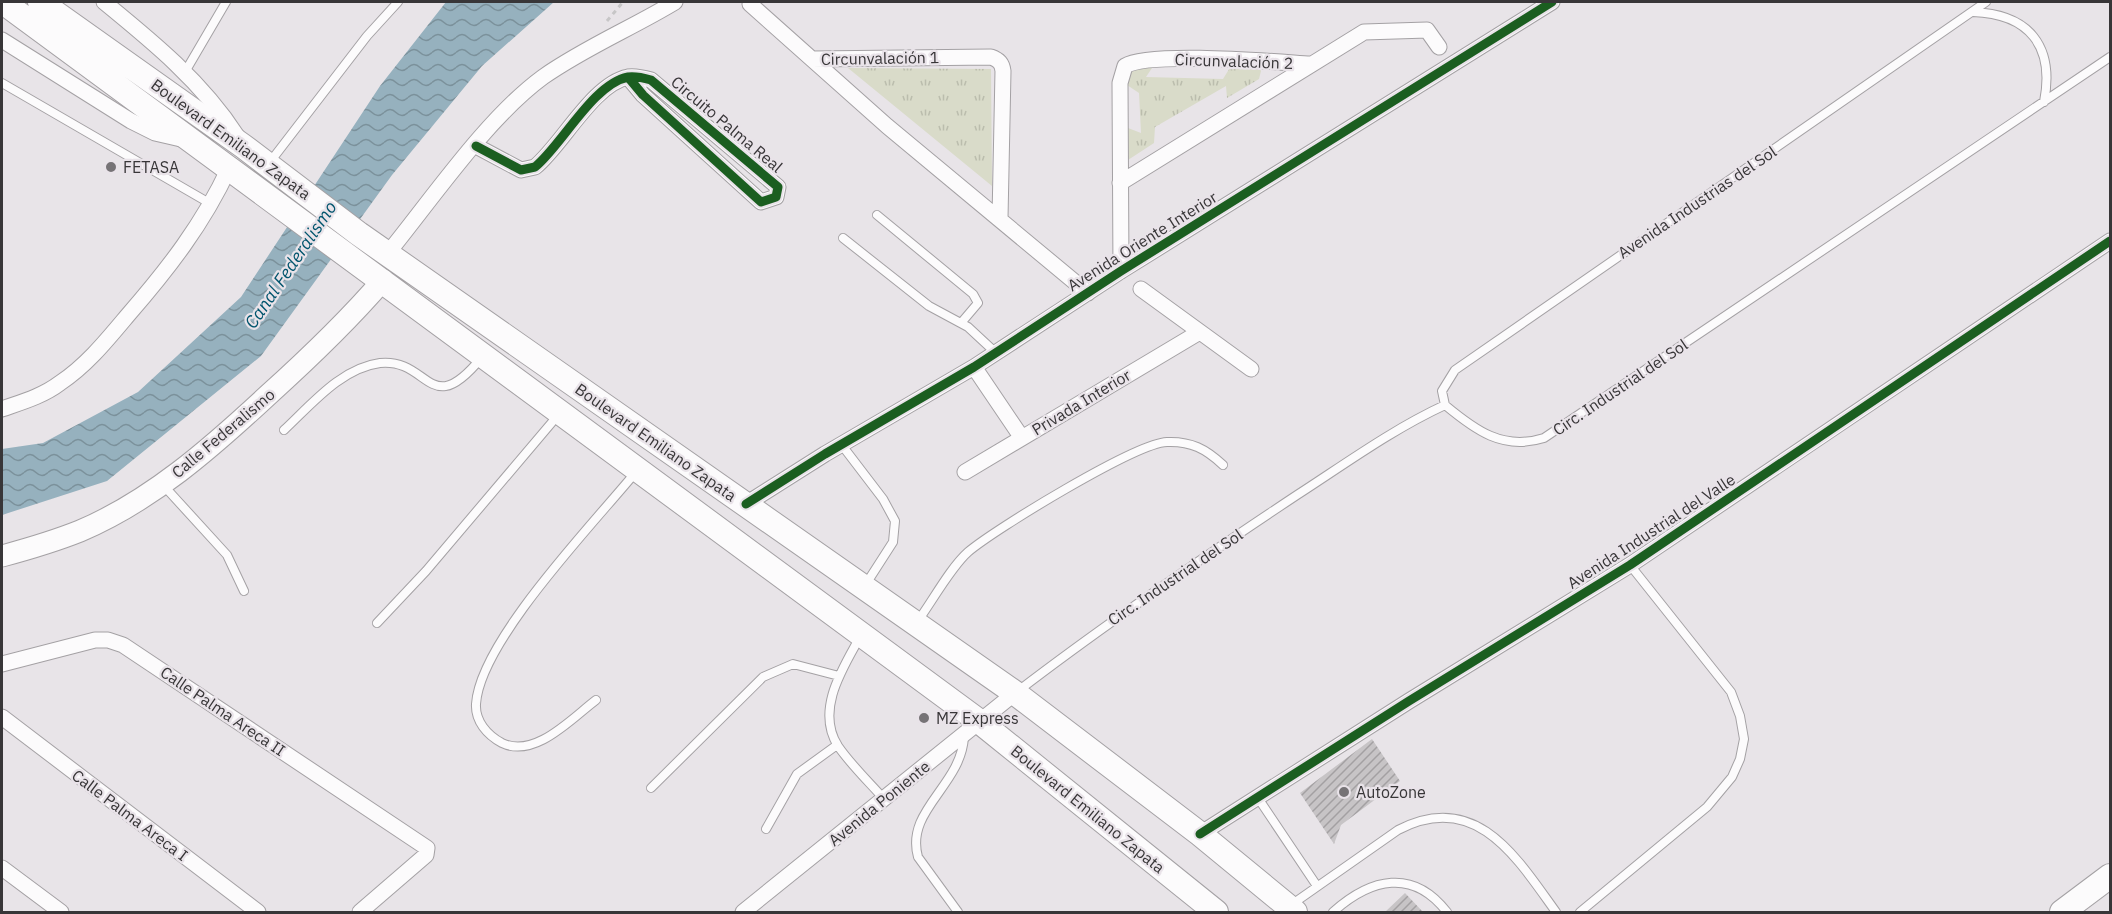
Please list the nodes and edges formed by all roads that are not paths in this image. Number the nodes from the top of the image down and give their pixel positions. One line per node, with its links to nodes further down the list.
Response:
1 (3, 2): 21 (main road, Boulevard Emiliano Zapata)
2 (40, 2): 22 (main road, Boulevard Emiliano Zapata)
3 (104, 2): 16 (street)
4 (226, 2): 16 (lane)
5 (398, 2): 25 (lane)
6 (675, 2): 23 (street)
7 (1552, 2): 34 (street, Avenida Oriente Interior)
8 (1986, 2): 10 (lane, Avenida Industrias del Sol)
9 (750, 4): 14 (street)
10 (1973, 12): 19 (lane); 44 (lane, Avenida Industrias del Sol)
11 (2, 40): 21 (street)
12 (1439, 47): 15 (street)
13 (2110, 57): 19 (lane, Circ. Industrial del Sol)
14 (812, 59): 30 (street, Circunvalación 1); 30 (street, Circunvalación 1)
15 (1310, 63): 27 (street, Circunvalación 2); 27 (street, Circunvalación 2)
16 (185, 72): 22 (street)
17 (628, 77): 20 (street, Circuito Palma Real); 23 (street); 24 (street, Circuito Palma Real)
18 (2, 83): 28 (lane)
19 (2044, 102): 44 (lane, Circ. Industrial del Sol)
20 (713, 130): 24 (street); 24 (street, Circuito Palma Real)
21 (196, 143): 26 (main road, Boulevard Emiliano Zapata)
22 (243, 146): 25 (main road, Boulevard Emiliano Zapata)
23 (476, 146): 33 (street)
24 (702, 147)
25 (268, 166): 33 (main road, Boulevard Emiliano Zapata)
26 (229, 168): 28 (street); 35 (main road, Boulevard Emiliano Zapata)
27 (1120, 183): 34 (street, Circunvalación 2)
28 (212, 205): 45 (street)
29 (878, 215): 38 (lane)
30 (1000, 218): 37 (street, Circunvalación 1)
31 (843, 238): 38 (lane)
32 (2110, 241): 56 (street, Avenida Industrial del Valle)
33 (388, 253): 54 (main road, Boulevard Emiliano Zapata)
34 (1121, 271): 37 (street, Avenida Oriente Interior)
35 (383, 280): 41 (main road, Boulevard Emiliano Zapata); 53 (main road, Calle Federalismo)
36 (1141, 289): 39 (street)
37 (1088, 293): 40 (street, Avenida Oriente Interior)
38 (961, 323): 40 (lane)
39 (1198, 333): 43 (street); 48 (street, Privada Interior)
40 (996, 353): 42 (street, Avenida Oriente Interior)
41 (484, 355): 46 (main road, Boulevard Emiliano Zapata); 47 (lane)
42 (974, 367): 48 (street); 49 (street, Avenida Oriente Interior)
43 (1251, 369)
44 (1445, 405): 64 (lane, Circ. Industrial del Sol)
45 (2, 409)
46 (561, 411): 51 (main road, Boulevard Emiliano Zapata); 59 (lane)
47 (284, 430)
48 (1022, 438): 52 (street, Privada Interior)
49 (841, 444): 54 (street, Avenida Oriente Interior); 57 (lane)
50 (1223, 465): 60 (lane)
51 (638, 470): 61 (main road, Boulevard Emiliano Zapata); 65 (lane)
52 (965, 472)
53 (163, 484): 55 (main road, Calle Federalismo); 58 (lane)
54 (746, 504): 57 (main road, Boulevard Emiliano Zapata)
55 (2, 556)
56 (1630, 566): 70 (street, Avenida Industrial del Valle); 87 (lane)
57 (864, 588): 60 (main road, Boulevard Emiliano Zapata)
58 (244, 591)
59 (377, 623)
60 (915, 624): 64 (main road, Boulevard Emiliano Zapata)
61 (861, 634): 63 (lane); 67 (main road, Boulevard Emiliano Zapata)
62 (2, 664): 80 (street, Calle Palma Areca II)
63 (839, 676): 68 (lane); 69 (lane)
64 (1015, 693): 67 (street, Avenida Poniente); 73 (main road, Boulevard Emiliano Zapata)
65 (596, 700)
66 (2, 717): 79 (street, Calle Palma Areca I)
67 (972, 728): 71 (street, Avenida Poniente); 82 (lane); 83 (main road, Boulevard Emiliano Zapata)
68 (837, 745): 71 (lane); 72 (lane)
69 (651, 788)
70 (1258, 798): 73 (street, Avenida Industrial del Valle); 76 (lane)
71 (884, 799): 81 (street, Avenida Poniente)
72 (766, 829)
73 (1200, 834): 77 (main road, Boulevard Emiliano Zapata)
74 (2, 867): 78 (street)
75 (2110, 876): 88 (main road)
76 (1317, 886): 77 (lane); 86 (lane)
77 (1292, 910)
78 (61, 912)
79 (258, 912)
80 (360, 912)
81 (743, 912)
82 (958, 912)
83 (1216, 912)
84 (1333, 912): 85 (lane)
85 (1447, 912)
86 (1556, 912)
87 (1580, 912)
88 (2062, 912)

